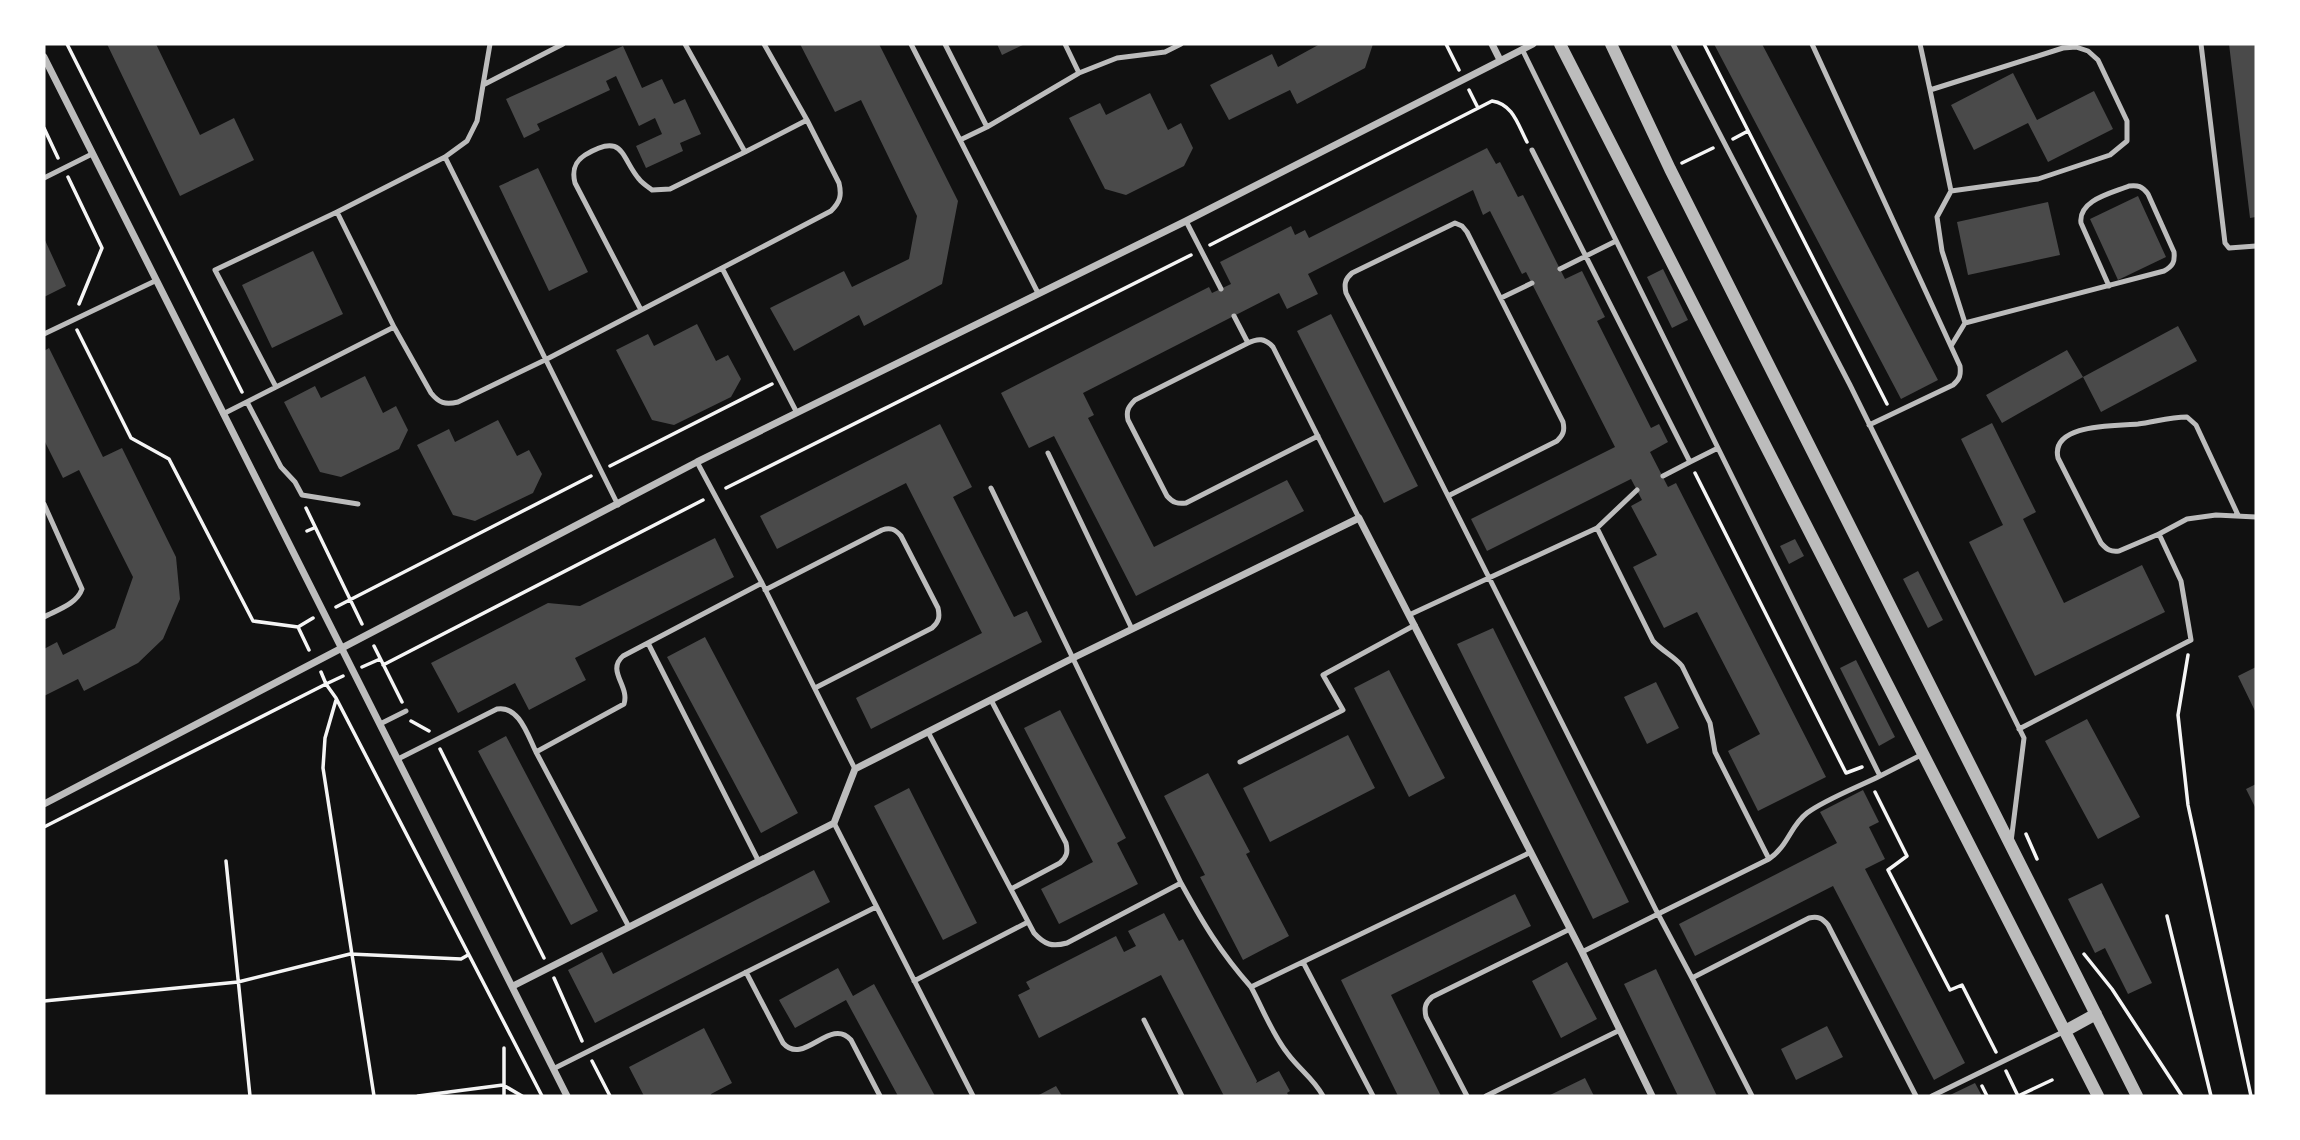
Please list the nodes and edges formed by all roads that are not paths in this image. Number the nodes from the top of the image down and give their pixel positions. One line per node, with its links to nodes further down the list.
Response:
1 (490, 44): 21 (lane)
2 (563, 44): 21 (lane)
3 (685, 44): 27 (lane)
4 (764, 44): 23 (lane)
5 (911, 44): 25 (lane)
6 (945, 44): 24 (lane)
7 (1065, 44): 20 (lane)
8 (1181, 44): 20 (lane)
9 (1492, 44): 19 (street)
10 (1533, 44): 17 (street)
11 (1560, 44): 92 (street)
12 (1611, 44): 99 (street)
13 (1673, 44): 57 (lane)
14 (1812, 44): 51 (lane)
15 (1920, 44): 22 (lane)
16 (2201, 44): 35 (lane)
17 (1522, 49): 19 (street); 34 (lane)
18 (44, 57): 28 (street)
19 (1500, 60): 33 (street)
20 (1079, 73): 24 (lane)
21 (482, 85): 29 (lane)
22 (1930, 90): 31 (lane); 31 (lane)
23 (807, 120): 27 (lane); 37 (lane)
24 (987, 127): 25 (lane)
25 (960, 140): 43 (lane)
26 (1532, 150): 36 (lane)
27 (745, 152): 45 (lane)
28 (92, 154): 30 (lane); 39 (street)
29 (445, 157): 32 (lane); 52 (lane)
30 (44, 178)
31 (1951, 191): 47 (lane)
32 (337, 212): 48 (lane); 53 (lane)
33 (1186, 221): 42 (lane); 43 (street)
34 (1616, 241): 36 (lane); 59 (lane)
35 (2256, 246)
36 (1585, 256): 38 (lane); 62 (lane)
37 (722, 268): 45 (lane); 55 (lane)
38 (1560, 269)
39 (155, 281): 49 (lane); 56 (street)
40 (1532, 283): 44 (lane)
41 (2109, 286): 41 (lane); 47 (lane)
42 (1221, 289)
43 (1038, 293): 55 (street)
44 (1501, 298): 66 (lane); 66 (lane)
45 (641, 310): 52 (lane)
46 (1234, 316): 50 (lane)
47 (1965, 323): 51 (lane)
48 (394, 327): 52 (lane); 53 (lane)
49 (44, 334)
50 (1248, 344): 58 (lane); 58 (lane)
51 (1951, 346): 57 (lane)
52 (547, 359): 69 (lane)
53 (276, 387): 54 (lane)
54 (247, 402): 56 (lane); 68 (lane)
55 (797, 413): 61 (street)
56 (223, 414): 83 (street)
57 (1870, 425): 89 (lane)
58 (1318, 436): 72 (lane)
59 (1718, 448): 62 (lane); 96 (lane)
60 (1048, 453): 81 (lane)
61 (697, 462): 69 (street); 76 (lane)
62 (1690, 462): 63 (lane)
63 (1663, 476)
64 (991, 488): 84 (lane)
65 (1637, 490): 73 (lane)
66 (1448, 496): 75 (lane)
67 (44, 504): 79 (lane)
68 (358, 504)
69 (618, 505): 83 (street)
70 (2238, 515): 71 (lane); 74 (lane); 74 (lane)
71 (2256, 517)
72 (1359, 518): 78 (street); 81 (street)
73 (1597, 528): 75 (lane); 101 (lane)
74 (2159, 534): 89 (lane)
75 (1489, 577): 78 (lane); 106 (lane)
76 (762, 583): 77 (lane); 82 (lane)
77 (765, 590): 85 (lane); 85 (lane)
78 (1409, 615): 80 (street)
79 (44, 617)
80 (1415, 625): 94 (lane); 100 (street)
81 (1132, 629): 84 (street)
82 (648, 643): 91 (lane); 102 (lane)
83 (342, 649): 88 (street); 97 (street)
84 (1073, 658): 86 (street); 103 (lane)
85 (815, 688): 95 (lane)
86 (991, 700): 90 (street); 104 (lane)
87 (406, 710): 88 (lane)
88 (380, 724): 93 (street)
89 (2019, 729): 99 (lane)
90 (928, 732): 95 (street); 104 (lane)
91 (536, 752): 93 (lane); 108 (lane)
92 (1923, 754): 96 (lane); 120 (street)
93 (398, 759): 115 (street)
94 (1240, 762)
95 (855, 769): 98 (street)
96 (1880, 776): 101 (lane)
97 (44, 804)
98 (834, 823): 102 (street); 105 (lane)
99 (2011, 845): 117 (street)
100 (1531, 852): 109 (street); 111 (lane)
101 (1769, 859): 106 (lane)
102 (759, 862): 108 (street)
103 (1181, 883): 107 (lane); 116 (lane)
104 (1011, 889): 107 (lane)
105 (876, 907): 112 (lane); 114 (lane)
106 (1658, 914): 110 (lane); 113 (lane)
107 (1028, 922): 114 (lane)
108 (629, 928): 115 (street)
109 (1570, 929): 110 (street); 128 (lane)
110 (1582, 952): 119 (street)
111 (1303, 962): 116 (lane); 127 (lane)
112 (746, 972): 121 (lane); 123 (lane)
113 (1692, 978): 131 (lane); 132 (lane)
114 (914, 981): 124 (lane)
115 (513, 986): 121 (street)
116 (1251, 986): 126 (lane)
117 (2096, 1014): 120 (street); 135 (street)
118 (1144, 1020): 125 (lane)
119 (1620, 1030): 129 (lane); 130 (street)
120 (2065, 1031): 133 (lane); 134 (street)
121 (553, 1069): 122 (street)
122 (567, 1096)
123 (880, 1096)
124 (973, 1096)
125 (1182, 1096)
126 (1323, 1096)
127 (1373, 1096)
128 (1467, 1096)
129 (1486, 1096)
130 (1652, 1096)
131 (1752, 1096)
132 (1916, 1096)
133 (1932, 1096)
134 (2098, 1096)
135 (2137, 1096)

